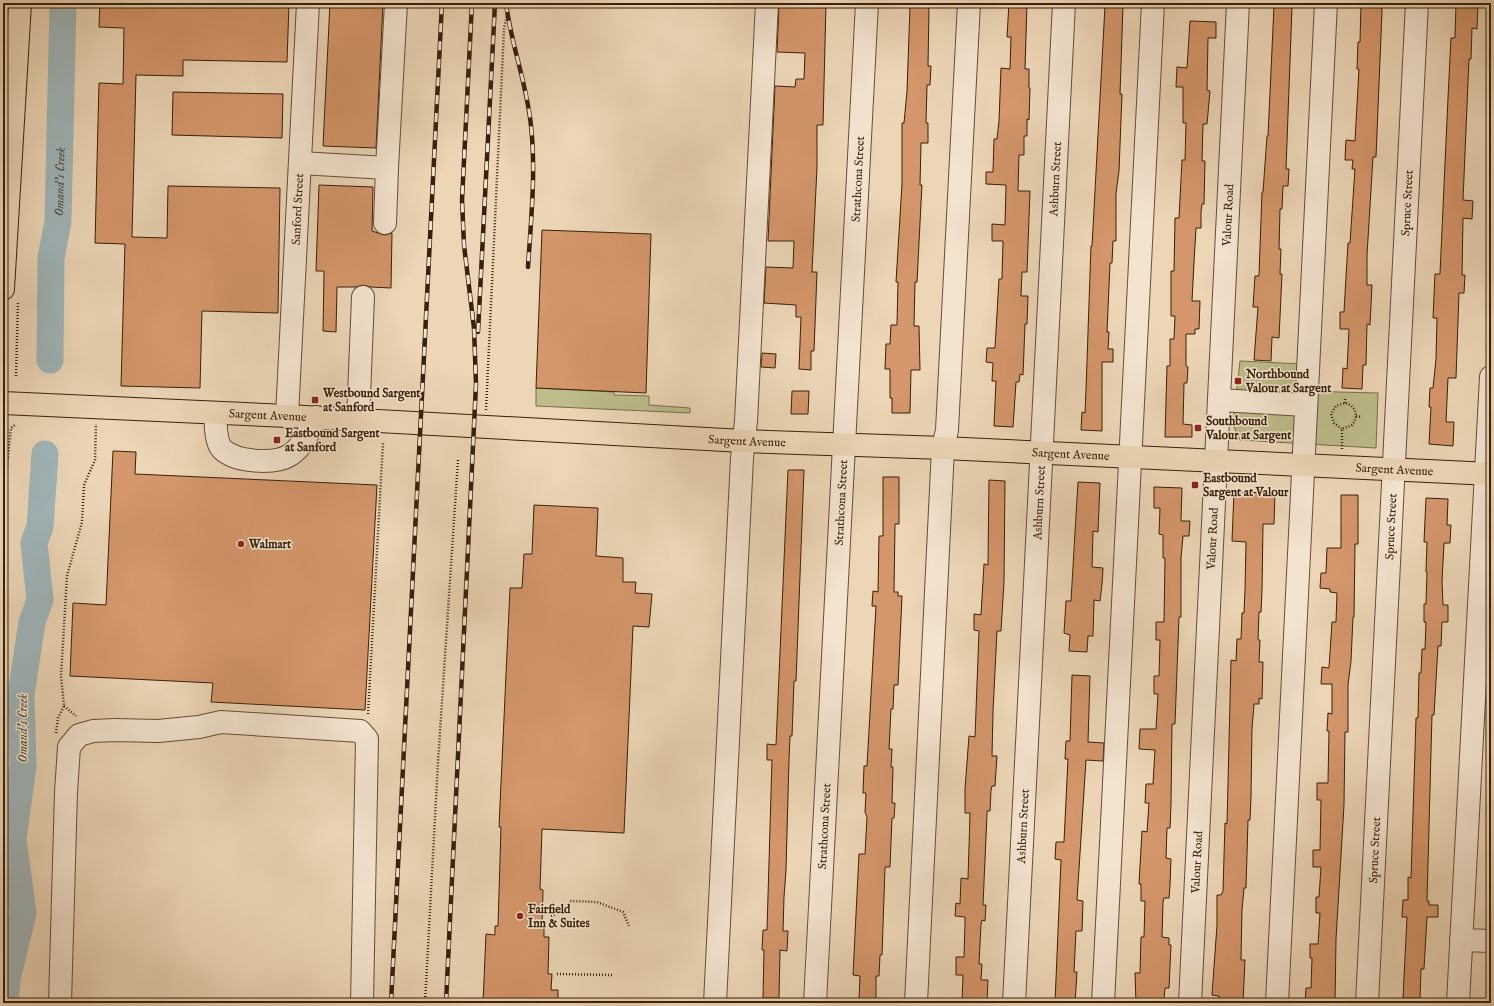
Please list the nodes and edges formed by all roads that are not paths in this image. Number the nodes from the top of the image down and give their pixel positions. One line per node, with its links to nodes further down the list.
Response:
1 (20, 3): 14 (main road)
2 (308, 3): 12 (street, Sanford Street)
3 (396, 3): 13 (street)
4 (767, 3): 26 (street)
5 (867, 3): 27 (street, Strathcona Street)
6 (969, 3): 28 (street)
7 (1064, 3): 29 (street, Ashburn Street)
8 (1152, 3): 30 (street)
9 (1238, 3): 19 (street, Valour Road)
10 (1326, 3): 21 (street)
11 (1417, 3): 33 (street, Spruce Street)
12 (300, 163): 13 (street); 23 (street, Sanford Street)
13 (387, 168): 15 (street)
14 (6, 203): 16 (main road)
15 (385, 223)
16 (3, 289)
17 (363, 297): 25 (street)
18 (1491, 377): 34 (street)
19 (1219, 400): 21 (street); 31 (street, Valour Road)
20 (3, 403): 22 (main road, Sargent Avenue)
21 (1315, 410): 32 (street)
22 (215, 413): 23 (main road, Sargent Avenue); 24 (street)
23 (287, 416): 24 (main road, Sargent Avenue)
24 (316, 418): 25 (main road, Sargent Avenue)
25 (358, 420): 26 (main road, Sargent Avenue)
26 (743, 441): 27 (main road, Sargent Avenue); 40 (street)
27 (843, 445): 28 (main road, Sargent Avenue); 41 (street, Strathcona Street)
28 (943, 448): 29 (main road, Sargent Avenue); 42 (street)
29 (1042, 452): 30 (main road, Sargent Avenue); 43 (street, Ashburn Street)
30 (1130, 457): 31 (main road, Sargent Avenue); 44 (street)
31 (1216, 462): 32 (main road, Sargent Avenue); 45 (street, Valour Road)
32 (1303, 465): 33 (main road, Sargent Avenue); 46 (street)
33 (1394, 470): 34 (main road, Sargent Avenue); 47 (street, Spruce Street)
34 (1488, 474): 35 (street)
35 (1486, 574): 36 (street)
36 (1461, 940): 37 (street); 48 (street)
37 (1491, 941)
38 (60, 1003): 39 (street)
39 (362, 1003)
40 (715, 1003)
41 (815, 1003)
42 (916, 1003)
43 (1014, 1003)
44 (1103, 1003)
45 (1190, 1003)
46 (1277, 1003)
47 (1367, 1003)
48 (1458, 1003)

